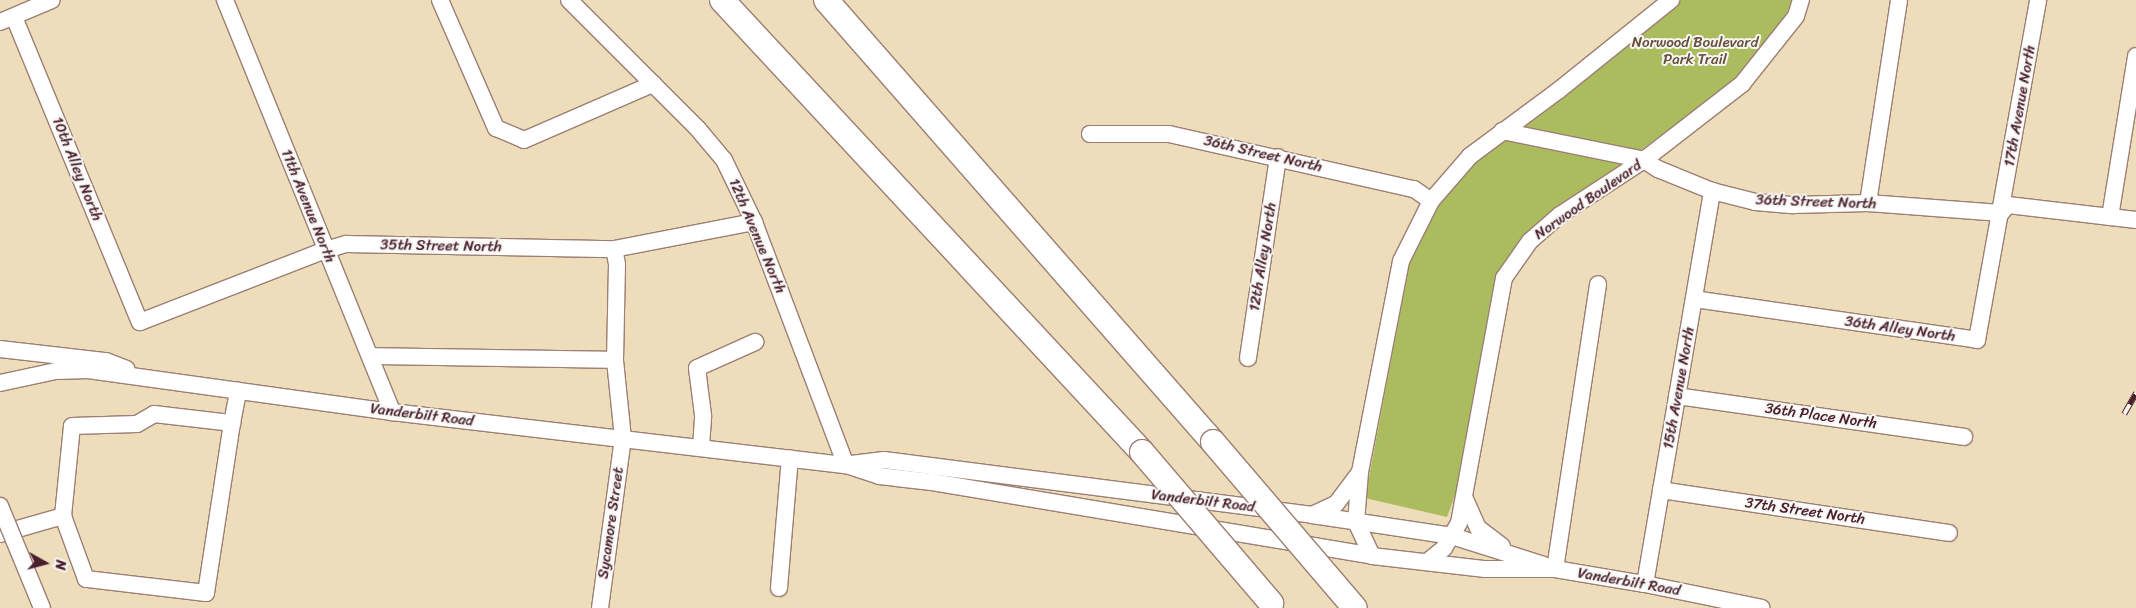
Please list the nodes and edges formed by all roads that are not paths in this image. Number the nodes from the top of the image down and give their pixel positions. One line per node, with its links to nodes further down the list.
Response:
1 (52, 0): 11 (street)
2 (225, 0): 26 (street, 11th Avenue North)
3 (440, 0): 13 (street)
4 (569, 0): 13 (street, 12th Avenue North)
5 (721, 0): 62 (highway, bridge)
6 (826, 0): 65 (highway, bridge)
7 (1671, 0): 14 (street)
8 (1802, 0): 17 (street, Norwood Boulevard)
9 (1899, 0): 20 (street)
10 (2038, 0): 21 (street, 17th Avenue North)
11 (7, 20): 29 (street, 10th Alley North)
12 (2136, 56): 22 (street)
13 (653, 84): 24 (street, 12th Avenue North)
14 (1502, 131): 17 (street, 36th Street North); 19 (street)
15 (1090, 134): 16 (street, 36th Street North)
16 (1278, 157): 19 (street, 36th Street North); 33 (street, 12th Alley North)
17 (1644, 160): 18 (street, 36th Street North); 48 (street, Norwood Boulevard)
18 (1712, 191): 20 (street, 36th Street North); 28 (street, 15th Avenue North)
19 (1431, 202): 46 (street)
20 (1868, 203): 21 (street, 36th Street North)
21 (2001, 212): 22 (street, 36th Street North); 28 (street, 36th Alley North)
22 (2110, 217): 23 (street, 36th Street North)
23 (2136, 220)
24 (754, 222): 25 (street, 35th Street North); 45 (street, 12th Avenue North)
25 (614, 249): 26 (street, 35th Street North); 34 (street, Sycamore Street)
26 (326, 250): 29 (street, 35th Street North); 32 (street, 11th Avenue North)
27 (1598, 284): 59 (street)
28 (1694, 299): 38 (street, 15th Avenue North)
29 (140, 322)
30 (755, 342): 43 (street)
31 (0, 348): 35 (street)
32 (370, 356): 34 (street); 39 (street, 11th Avenue North)
33 (1248, 358)
34 (615, 360): 42 (street, Sycamore Street)
35 (150, 378): 36 (street, Vanderbilt Road); 37 (street, Vanderbilt Road)
36 (0, 383)
37 (238, 391): 39 (street, Vanderbilt Road); 40 (street)
38 (1677, 396): 41 (street, 36th Place North); 47 (street, 15th Avenue North)
39 (392, 412): 42 (street, Vanderbilt Road)
40 (232, 423): 51 (street); 51 (street)
41 (1964, 437)
42 (623, 438): 43 (street, Vanderbilt Road); 64 (street, Sycamore Street)
43 (700, 447): 44 (street, Vanderbilt Road)
44 (790, 458): 45 (street, Vanderbilt Road); 61 (street)
45 (846, 465): 50 (street, Vanderbilt Road); 57 (street, Vanderbilt Road)
46 (1360, 472): 50 (street); 52 (street)
47 (1661, 490): 53 (street, 37th Street North); 60 (street, 15th Avenue North)
48 (1465, 499): 55 (street, Norwood Boulevard); 56 (street)
49 (0, 506): 63 (street, bridge)
50 (1312, 515): 52 (street, Vanderbilt Road)
51 (63, 516): 54 (street)
52 (1356, 522): 55 (street, Vanderbilt Road); 57 (street)
53 (1949, 533)
54 (0, 534)
55 (1452, 536): 56 (street, Vanderbilt Road); 58 (street, Norwood Boulevard)
56 (1514, 554): 59 (street, Vanderbilt Road)
57 (1372, 556): 58 (street, Vanderbilt Road)
58 (1427, 562): 59 (street, Vanderbilt Road)
59 (1555, 569): 60 (street, Vanderbilt Road)
60 (1645, 584): 66 (street, Vanderbilt Road)
61 (779, 588)
62 (1273, 606)
63 (42, 608)
64 (600, 608)
65 (1355, 608)
66 (1762, 608)

